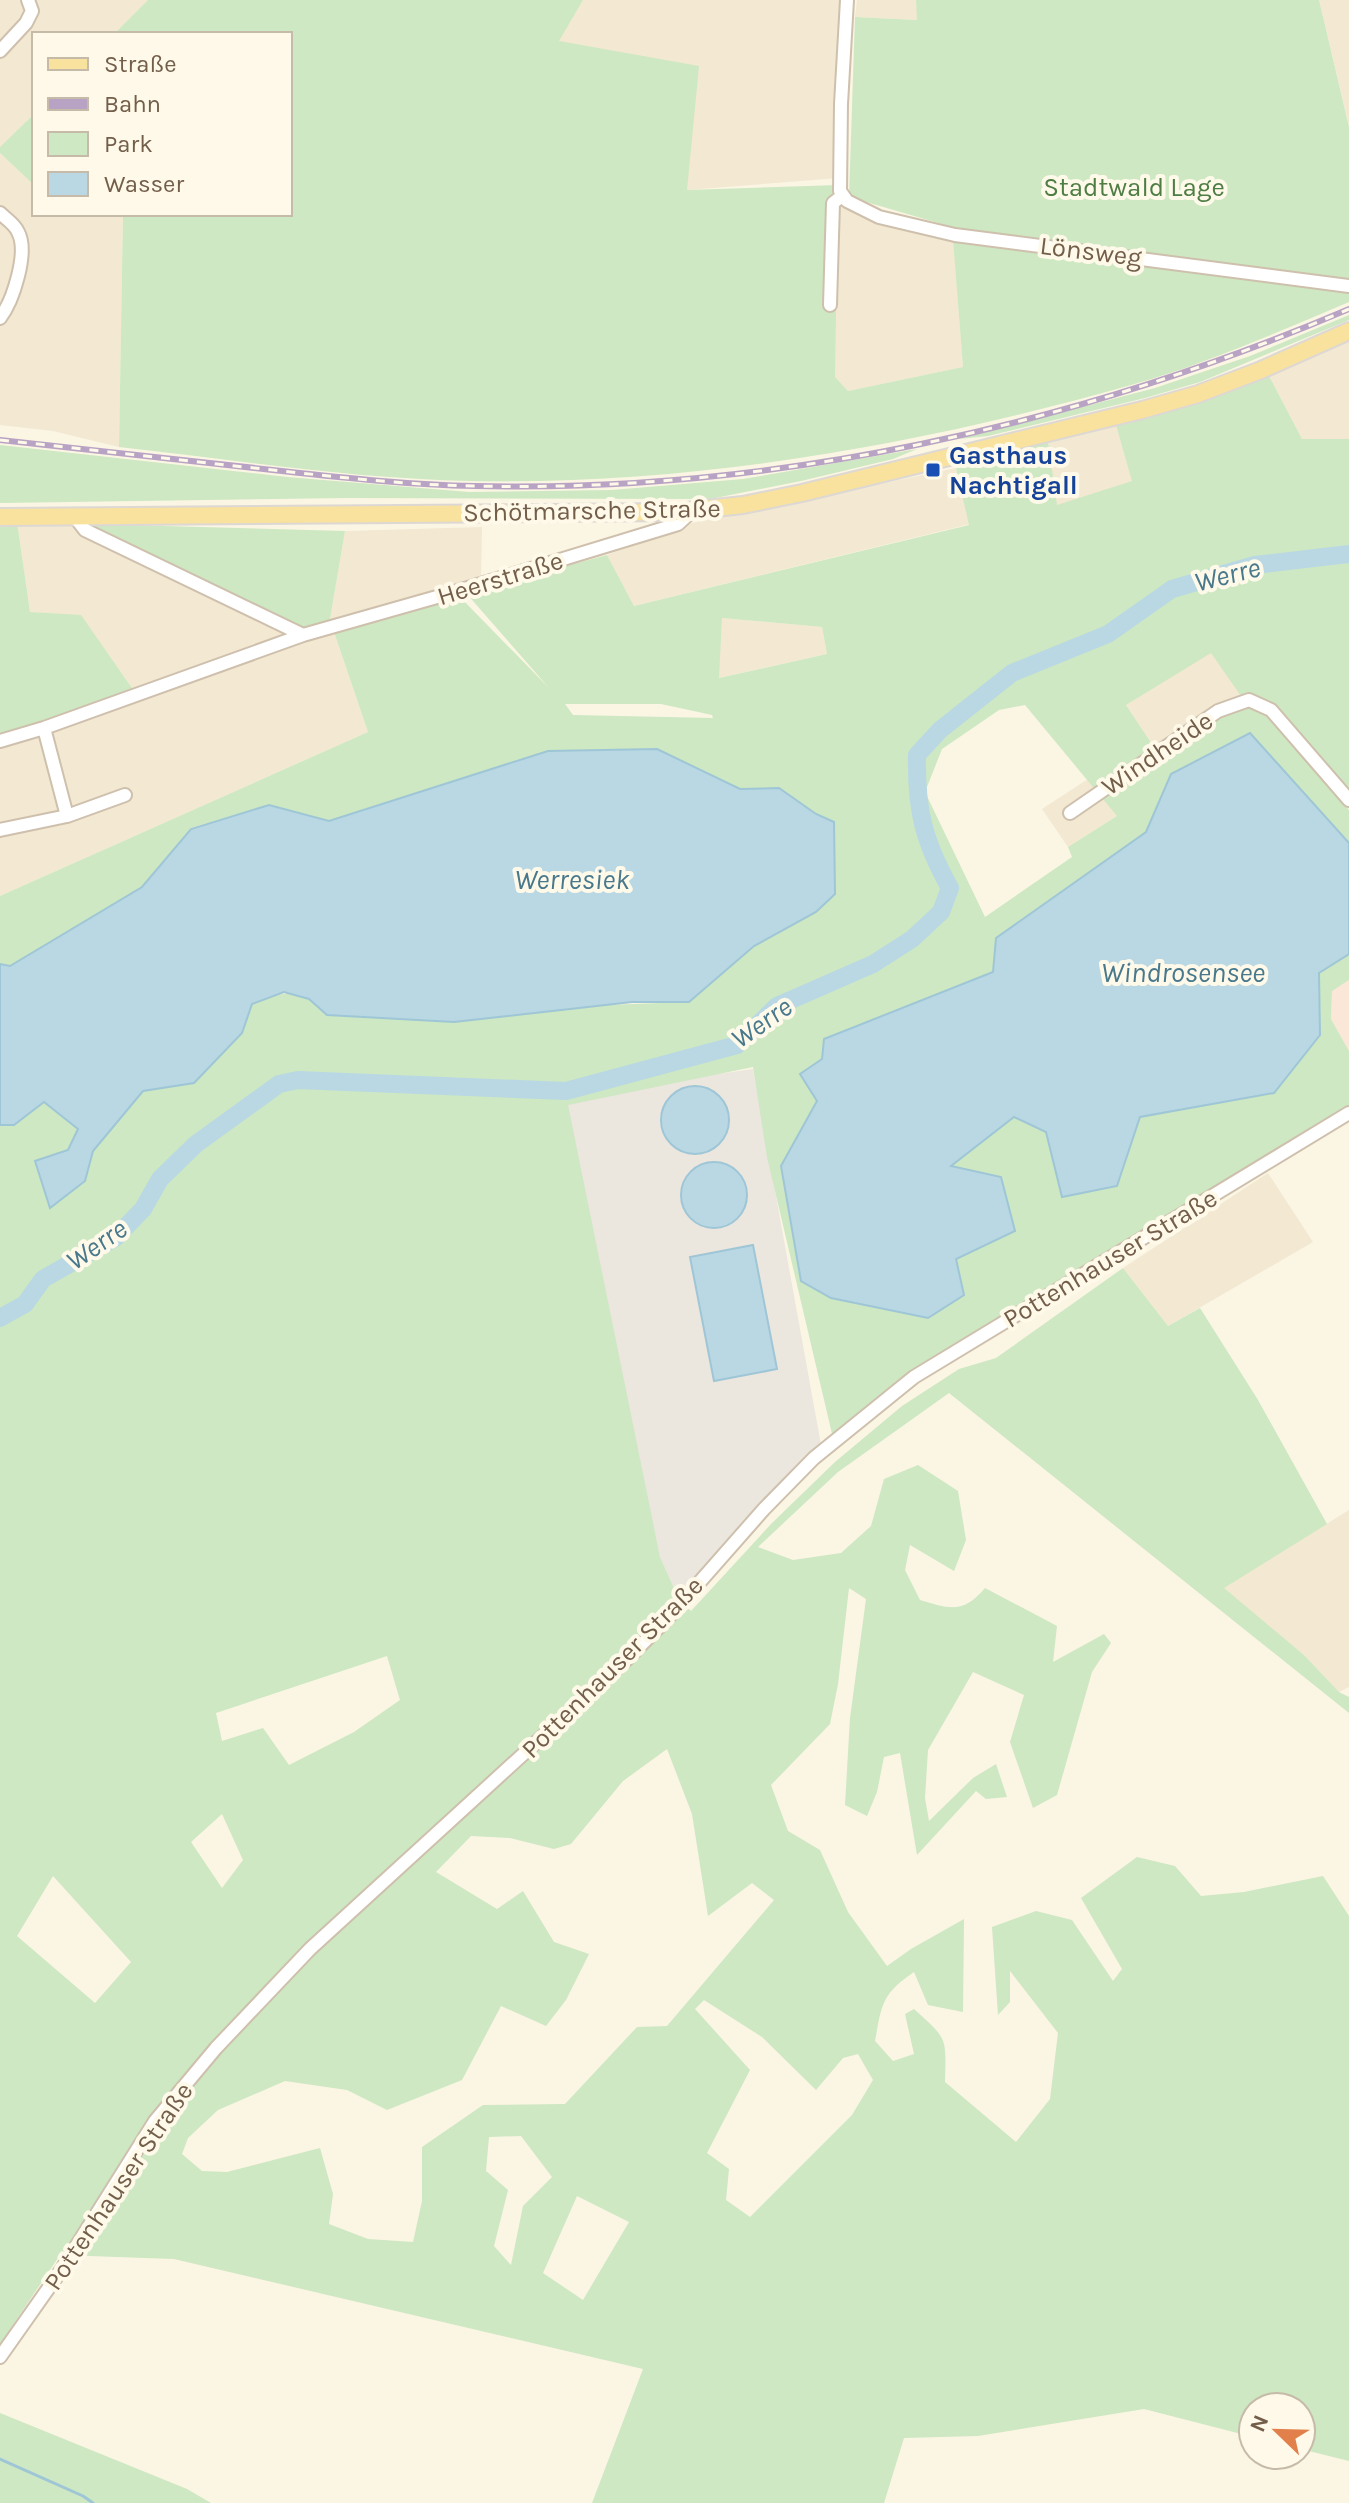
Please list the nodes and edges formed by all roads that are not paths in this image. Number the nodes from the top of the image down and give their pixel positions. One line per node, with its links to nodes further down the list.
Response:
1 (847, 0): 4 (street)
2 (30, 6): 3 (street)
3 (0, 51)
4 (842, 196): 6 (street, Lönsweg); 7 (street)
5 (0, 213): 8 (street)
6 (1348, 286)
7 (830, 305)
8 (0, 318)
9 (1349, 331): 10 (main road, Schötmarsche Straße)
10 (692, 511): 12 (main road, Schötmarsche Straße); 13 (street, Heerstraße)
11 (0, 517): 12 (main road, Schötmarsche Straße)
12 (75, 517): 13 (street)
13 (303, 635): 14 (street, Heerstraße)
14 (44, 728): 15 (street, Heerstraße); 19 (street)
15 (0, 741)
16 (125, 795): 19 (street)
17 (1349, 800): 18 (street, Windheide)
18 (1070, 813)
19 (67, 816): 20 (street)
20 (0, 830)
21 (1349, 1113): 22 (street, Pottenhauser Straße)
22 (0, 2357)

